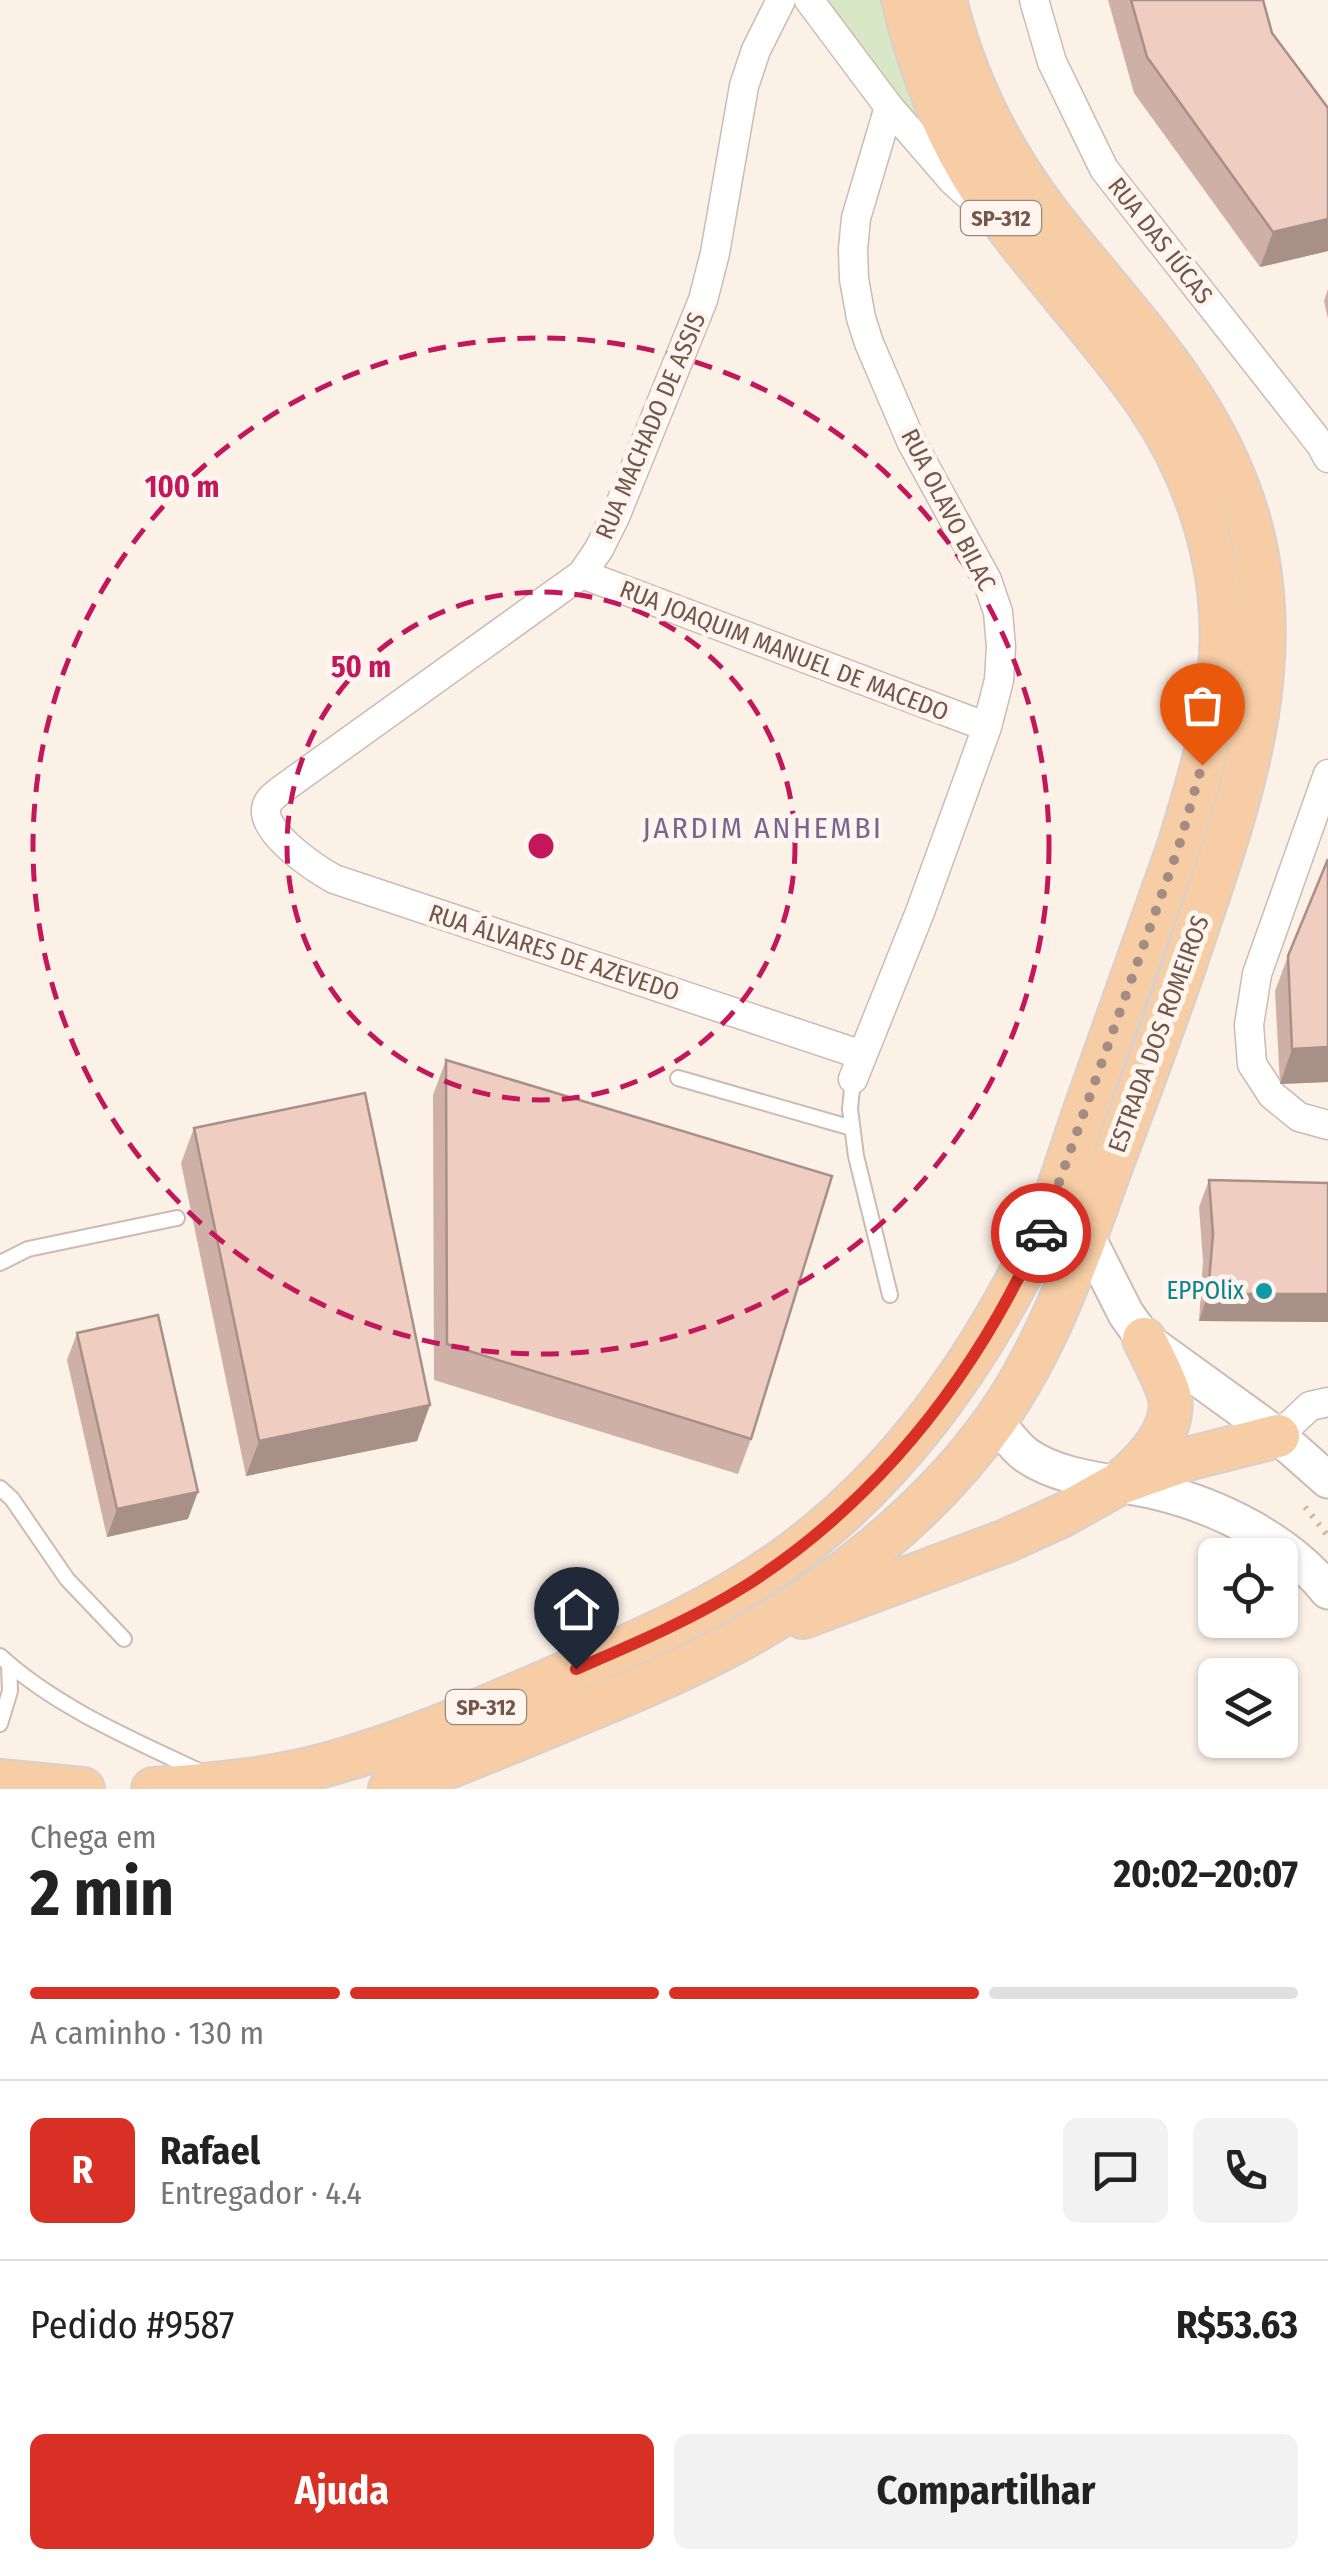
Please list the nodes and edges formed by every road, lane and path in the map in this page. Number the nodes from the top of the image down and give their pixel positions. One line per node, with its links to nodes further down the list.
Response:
1 (782, 0): 9 (street, RUA MACHADO DE ASSIS)
2 (810, 0): 6 (street)
3 (904, 0): 7 (main road, ESTRADA DOS ROMEIROS / SP-312)
4 (945, 0): 18 (main road, ESTRADA DOS ROMEIROS / SP-312)
5 (1034, 0): 8 (street, RUA DAS IÚCAS)
6 (889, 107): 7 (street); 10 (street, RUA OLAVO BILAC)
7 (1016, 238): 19 (main road, ESTRADA DOS ROMEIROS / SP-312)
8 (1328, 458)
9 (582, 574): 10 (street, RUA JOAQUIM MANUEL DE MACEDO); 12 (street, RUA MACHADO DE ASSIS)
10 (987, 726): 13 (street, RUA OLAVO BILAC)
11 (1328, 774): 15 (street)
12 (267, 818): 13 (street, RUA ÁLVARES DE AZEVEDO)
13 (857, 1067): 16 (lane)
14 (678, 1078): 16 (lane)
15 (1328, 1125)
16 (852, 1128): 21 (lane)
17 (178, 1218): 20 (lane)
18 (1086, 1235): 22 (street); 24 (main road, ESTRADA DOS ROMEIROS / SP-312)
19 (1039, 1239): 24 (main road); 37 (main road, ESTRADA DOS ROMEIROS / SP-312)
20 (0, 1263)
21 (890, 1295)
22 (1144, 1339): 25 (street); 27 (main road)
23 (1328, 1402): 25 (street)
24 (995, 1421): 27 (street); 33 (main road, ESTRADA DOS ROMEIROS / SP-312)
25 (1278, 1436): 26 (street); 27 (main road)
26 (1328, 1480)
27 (1120, 1482): 31 (street); 33 (main road)
28 (0, 1488): 32 (lane)
29 (1295, 1494): 30 (path)
30 (1328, 1536)
31 (1328, 1591)
32 (124, 1639)
33 (732, 1644): 40 (main road, ESTRADA DOS ROMEIROS / SP-312)
34 (5, 1660): 35 (lane); 37 (lane)
35 (0, 1724)
36 (0, 1780): 38 (main road)
37 (224, 1784): 39 (main road, ESTRADA DOS ROMEIROS / SP-312)
38 (83, 1789)
39 (153, 1789)
40 (390, 1789)

